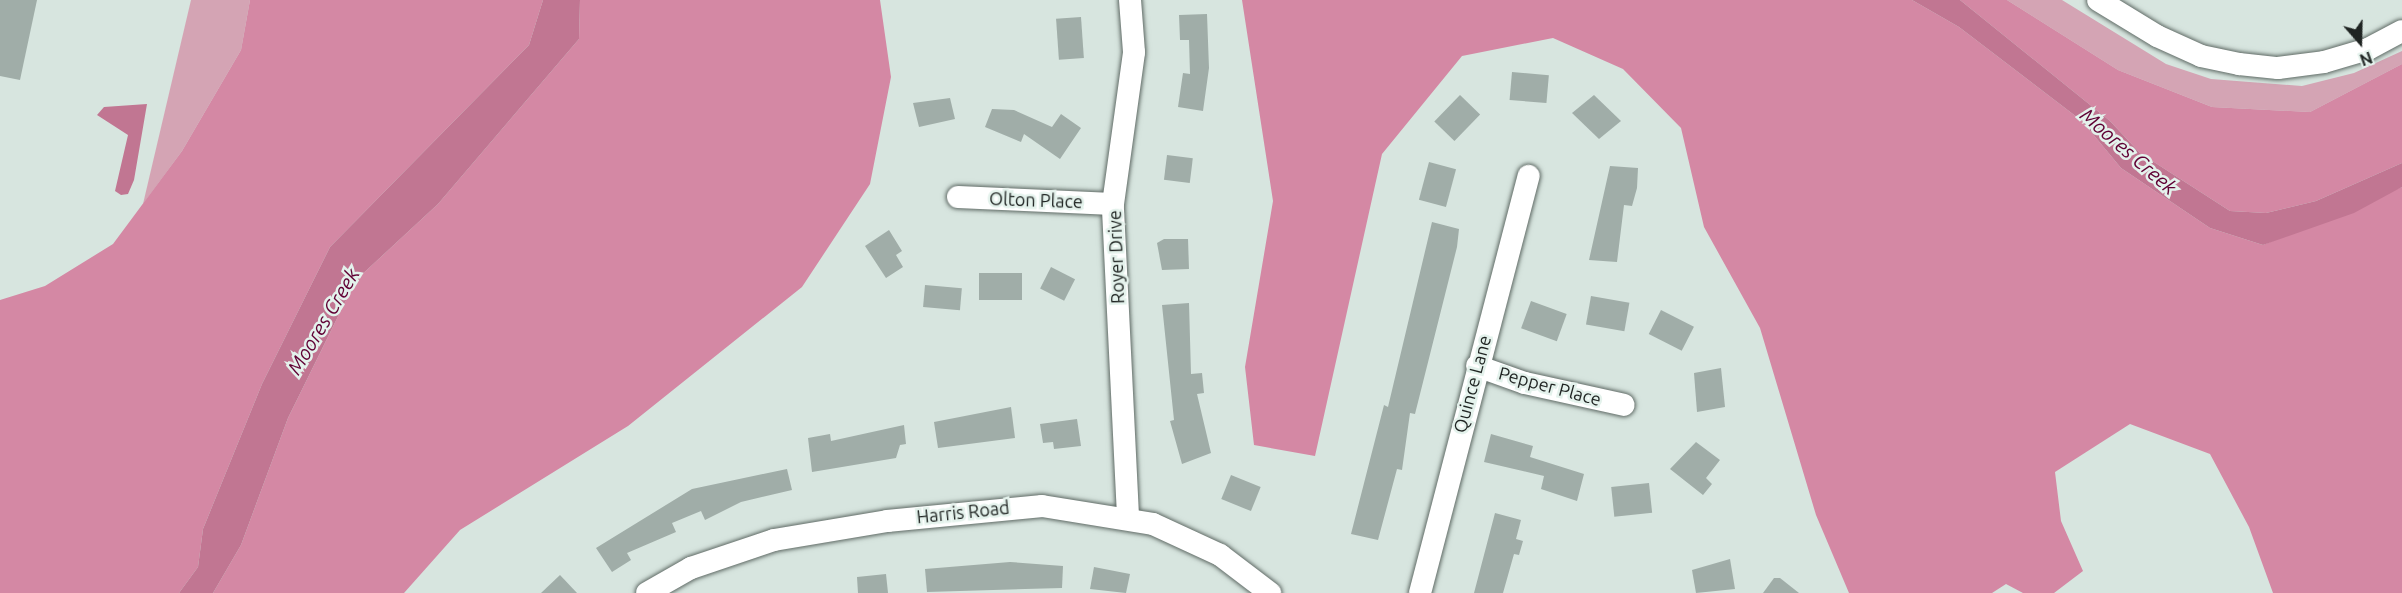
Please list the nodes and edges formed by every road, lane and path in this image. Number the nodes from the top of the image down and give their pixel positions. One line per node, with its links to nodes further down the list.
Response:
1 (1130, 0): 6 (street, Royer Drive)
2 (2098, 0): 3 (street)
3 (2402, 31)
4 (1529, 176): 7 (street, Quince Lane)
5 (958, 197): 6 (street, Olton Place)
6 (1113, 204): 9 (street, Royer Drive)
7 (1477, 366): 8 (street, Pepper Place); 12 (street, Quince Lane)
8 (1624, 405)
9 (1128, 516): 10 (street, Harris Road); 11 (street, Harris Road)
10 (1255, 588)
11 (647, 593)
12 (1420, 593)

